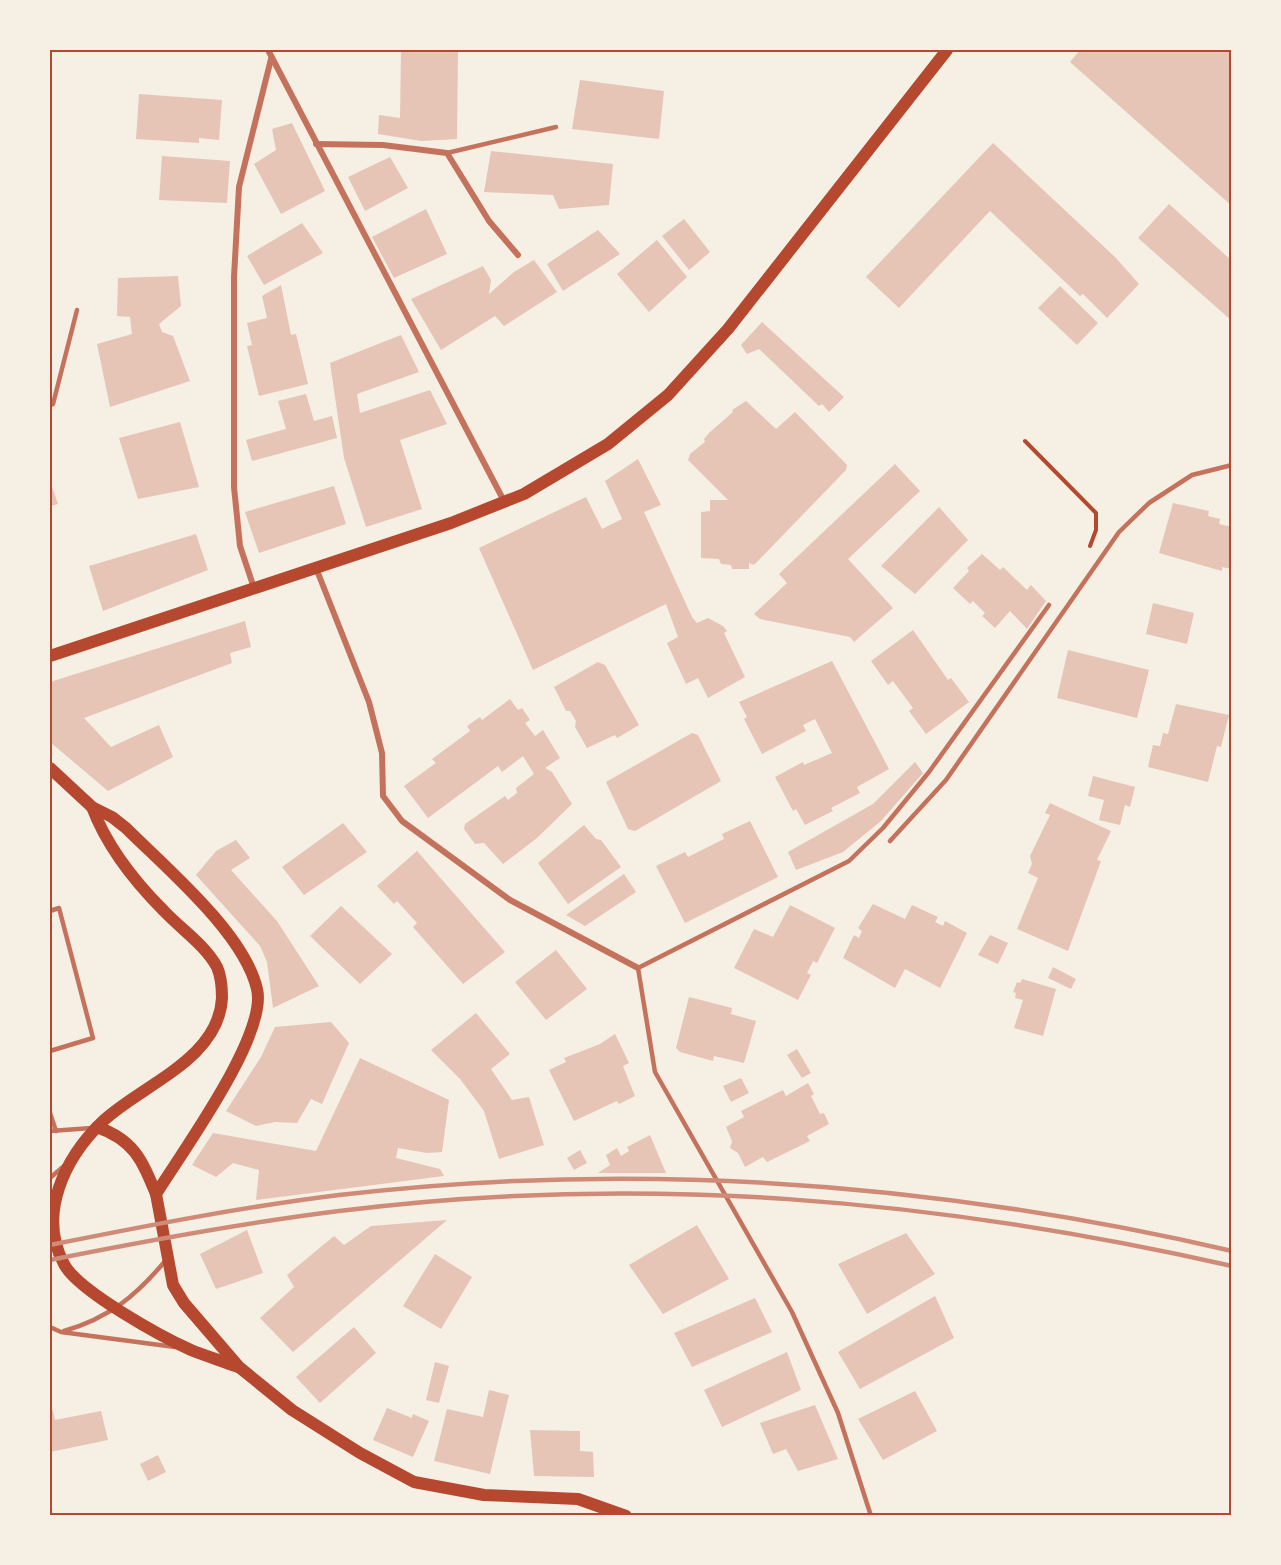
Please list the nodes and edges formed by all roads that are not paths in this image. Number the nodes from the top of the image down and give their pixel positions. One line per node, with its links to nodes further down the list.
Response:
1 (268, 50): 3 (street)
2 (948, 50): 11 (main road)
3 (271, 59): 5 (street); 13 (street)
4 (556, 128): 6 (lane)
5 (316, 144): 6 (street); 11 (street)
6 (447, 153): 7 (street)
7 (518, 255)
8 (77, 310): 9 (lane)
9 (50, 405)
10 (1232, 465): 18 (lane)
11 (504, 502): 12 (main road)
12 (316, 568): 13 (main road); 20 (street)
13 (254, 589): 15 (main road)
14 (1049, 605): 20 (lane)
15 (50, 657)
16 (50, 768): 17 (main road)
17 (92, 807): 23 (main road); 28 (main road)
18 (890, 841)
19 (50, 911): 21 (lane)
20 (638, 968): 36 (lane)
21 (50, 1052)
22 (50, 1113): 25 (lane)
23 (97, 1127): 25 (lane); 26 (main road); 28 (main road)
24 (50, 1131): 25 (lane)
25 (56, 1131)
26 (73, 1158): 27 (lane); 30 (main road)
27 (50, 1178)
28 (156, 1194): 29 (main road)
29 (167, 1259): 30 (lane); 34 (main road)
30 (116, 1308): 32 (lane); 33 (main road)
31 (50, 1327): 32 (lane)
32 (62, 1332): 33 (lane)
33 (190, 1349): 34 (main road)
34 (239, 1367): 35 (main road)
35 (626, 1515)
36 (871, 1515)

